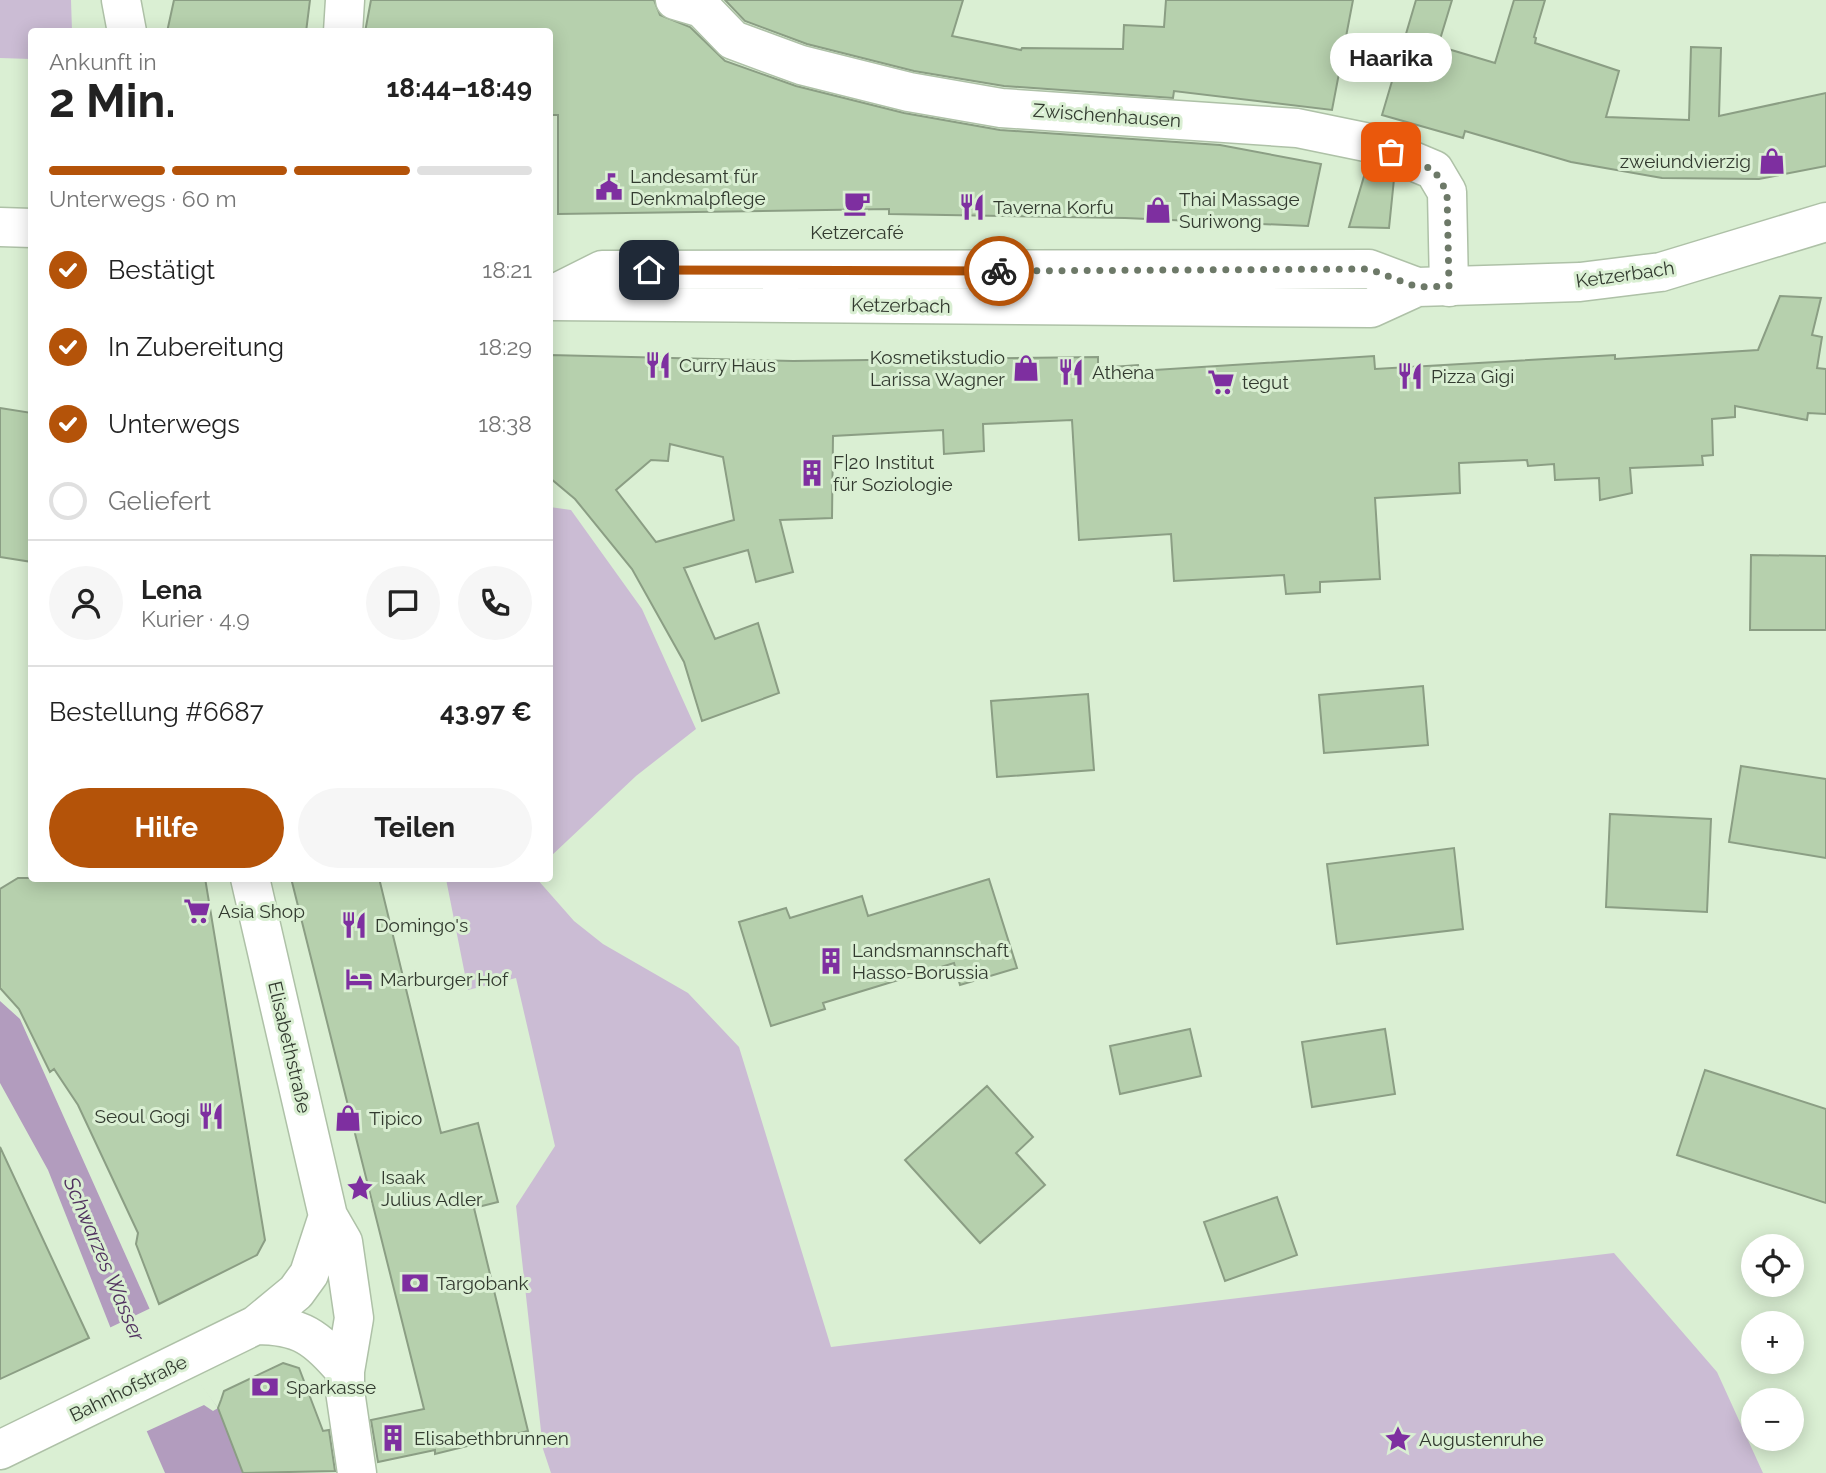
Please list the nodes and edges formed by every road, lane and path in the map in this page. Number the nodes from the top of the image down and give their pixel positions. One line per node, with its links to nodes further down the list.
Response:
1 (121, 0): 4 (main road)
2 (345, 0): 5 (main road)
3 (675, 0): 9 (main road, Zwischenhausen)
4 (126, 28)
5 (342, 28)
6 (1826, 222): 9 (main road, Ketzerbach)
7 (0, 227): 8 (main road)
8 (28, 228)
9 (1433, 287): 10 (main road, Ketzerbach)
10 (553, 298)
11 (251, 882): 12 (main road, Elisabethstraße)
12 (328, 1216): 13 (main road, Bahnhofstraße); 14 (main road, Elisabethstraße)
13 (256, 1325): 14 (main road); 15 (main road, Bahnhofstraße)
14 (345, 1371): 16 (main road, Elisabethstraße)
15 (0, 1450)
16 (357, 1473)

